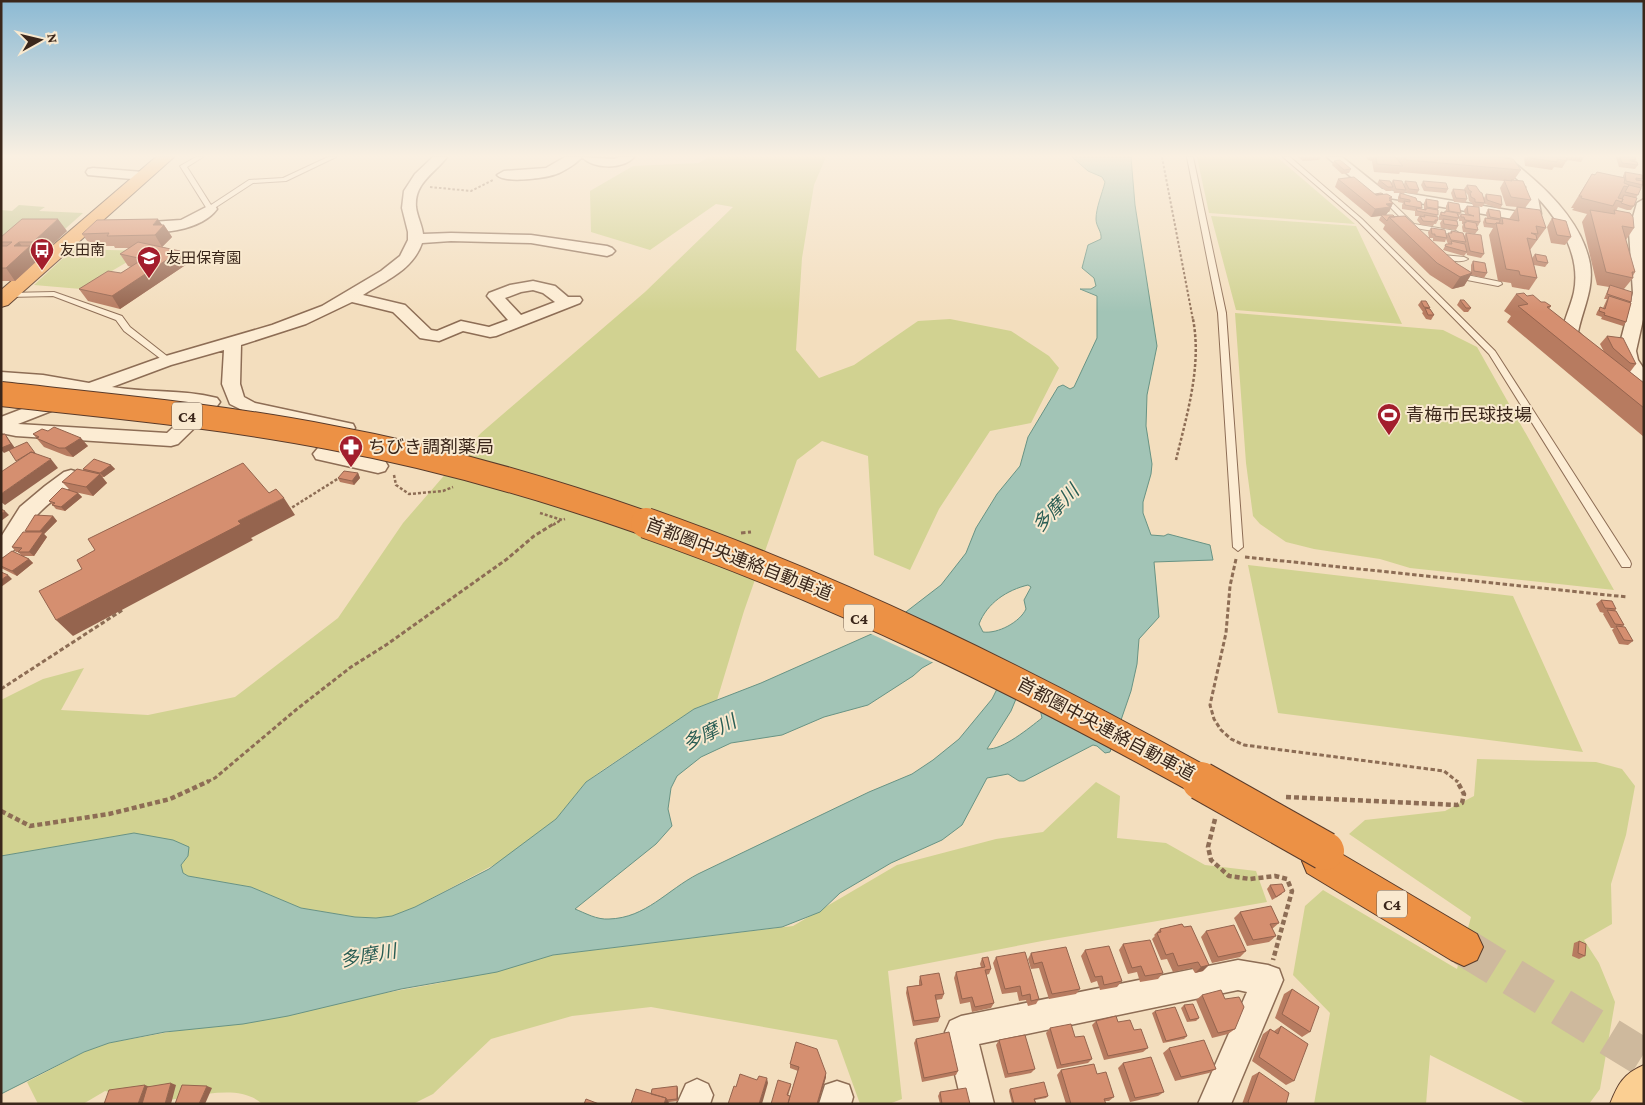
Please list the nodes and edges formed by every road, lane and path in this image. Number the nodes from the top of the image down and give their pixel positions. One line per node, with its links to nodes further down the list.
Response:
1 (106, 209): 15 (highway)
2 (210, 209): 13 (street)
3 (410, 209): 18 (street)
4 (1172, 209): 37 (path)
5 (1201, 209): 42 (lane)
6 (1347, 209): 44 (lane)
7 (1395, 209): 12 (lane)
8 (1475, 209): 9 (street)
9 (1533, 209)
10 (1556, 209): 28 (street)
11 (1642, 210): 21 (street)
12 (1412, 226): 16 (lane); 17 (lane)
13 (124, 227)
14 (106, 229): 15 (street)
15 (81, 231): 23 (highway)
16 (1418, 233)
17 (1456, 233)
18 (416, 239): 19 (street); 24 (street)
19 (607, 251)
20 (1464, 259): 22 (lane)
21 (1642, 276): 30 (street)
22 (1498, 284)
23 (4, 297): 27 (lane)
24 (349, 297): 25 (street); 26 (street)
25 (518, 322): 25 (street)
26 (233, 341): 27 (street); 38 (street)
27 (168, 360): 32 (street)
28 (1598, 360)
29 (1, 378): 32 (street)
30 (1644, 382)
31 (1626, 384): 34 (street)
32 (88, 390): 36 (street); 36 (street)
33 (1, 394): 51 (highway, 首都圏中央連絡自動車道 / C4, bridge)
34 (1644, 399)
35 (1, 412): 51 (highway, 首都圏中央連絡自動車道 / C4)
36 (1, 425)
37 (1176, 460)
38 (378, 466): 40 (path)
39 (71, 477): 43 (street)
40 (284, 512)
41 (562, 520): 50 (path)
42 (1238, 547)
43 (1, 550)
44 (1626, 564)
45 (1627, 597): 48 (path)
46 (129, 606): 47 (path)
47 (1, 690)
48 (1281, 797)
49 (1218, 810): 53 (path)
50 (1, 811)
51 (1323, 856): 52 (highway, 首都圏中央連絡自動車道 / C4)
52 (1465, 941)
53 (1268, 980): 55 (street); 56 (street)
54 (1644, 1086): 57 (main road)
55 (978, 1104)
56 (1214, 1104)
57 (1631, 1104)

